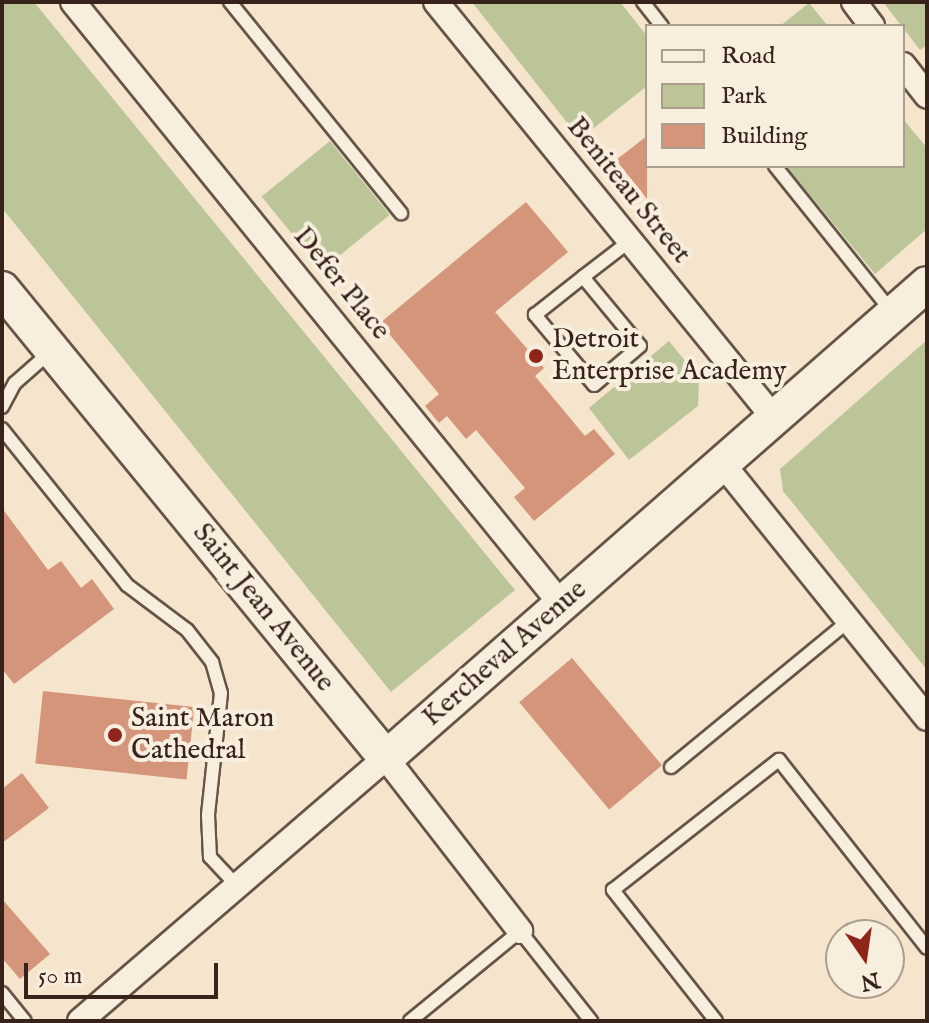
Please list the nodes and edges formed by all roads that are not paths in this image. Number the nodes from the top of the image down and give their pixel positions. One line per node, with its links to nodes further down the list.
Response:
1 (73, 2): 22 (street, Defer Place)
2 (230, 2): 11 (lane)
3 (436, 2): 12 (street, Beniteau Street)
4 (643, 2): 6 (lane)
5 (854, 2): 7 (street)
6 (660, 24)
7 (870, 24)
8 (905, 68): 9 (street)
9 (927, 96)
10 (777, 168): 16 (lane)
11 (401, 213)
12 (630, 241): 13 (lane); 19 (street, Beniteau Street)
13 (583, 277): 13 (lane)
14 (927, 284): 16 (street, Kercheval Avenue)
15 (2, 289): 17 (street, Saint Jean Avenue)
16 (893, 314): 19 (street, Kercheval Avenue)
17 (52, 350): 18 (lane); 25 (street, Saint Jean Avenue)
18 (2, 407)
19 (774, 418): 21 (street, Kercheval Avenue)
20 (2, 429): 27 (lane)
21 (722, 463): 22 (street, Kercheval Avenue); 23 (street)
22 (561, 604): 25 (street, Kercheval Avenue)
23 (849, 621): 24 (street); 26 (lane)
24 (927, 718)
25 (386, 758): 27 (street, Kercheval Avenue); 28 (street, Saint Jean Avenue)
26 (671, 767)
27 (237, 886): 32 (street, Kercheval Avenue)
28 (520, 931): 33 (lane); 34 (lane)
29 (927, 948): 35 (lane)
30 (2, 993): 31 (lane)
31 (25, 1021)
32 (80, 1021)
33 (410, 1021)
34 (591, 1021)
35 (716, 1021)

